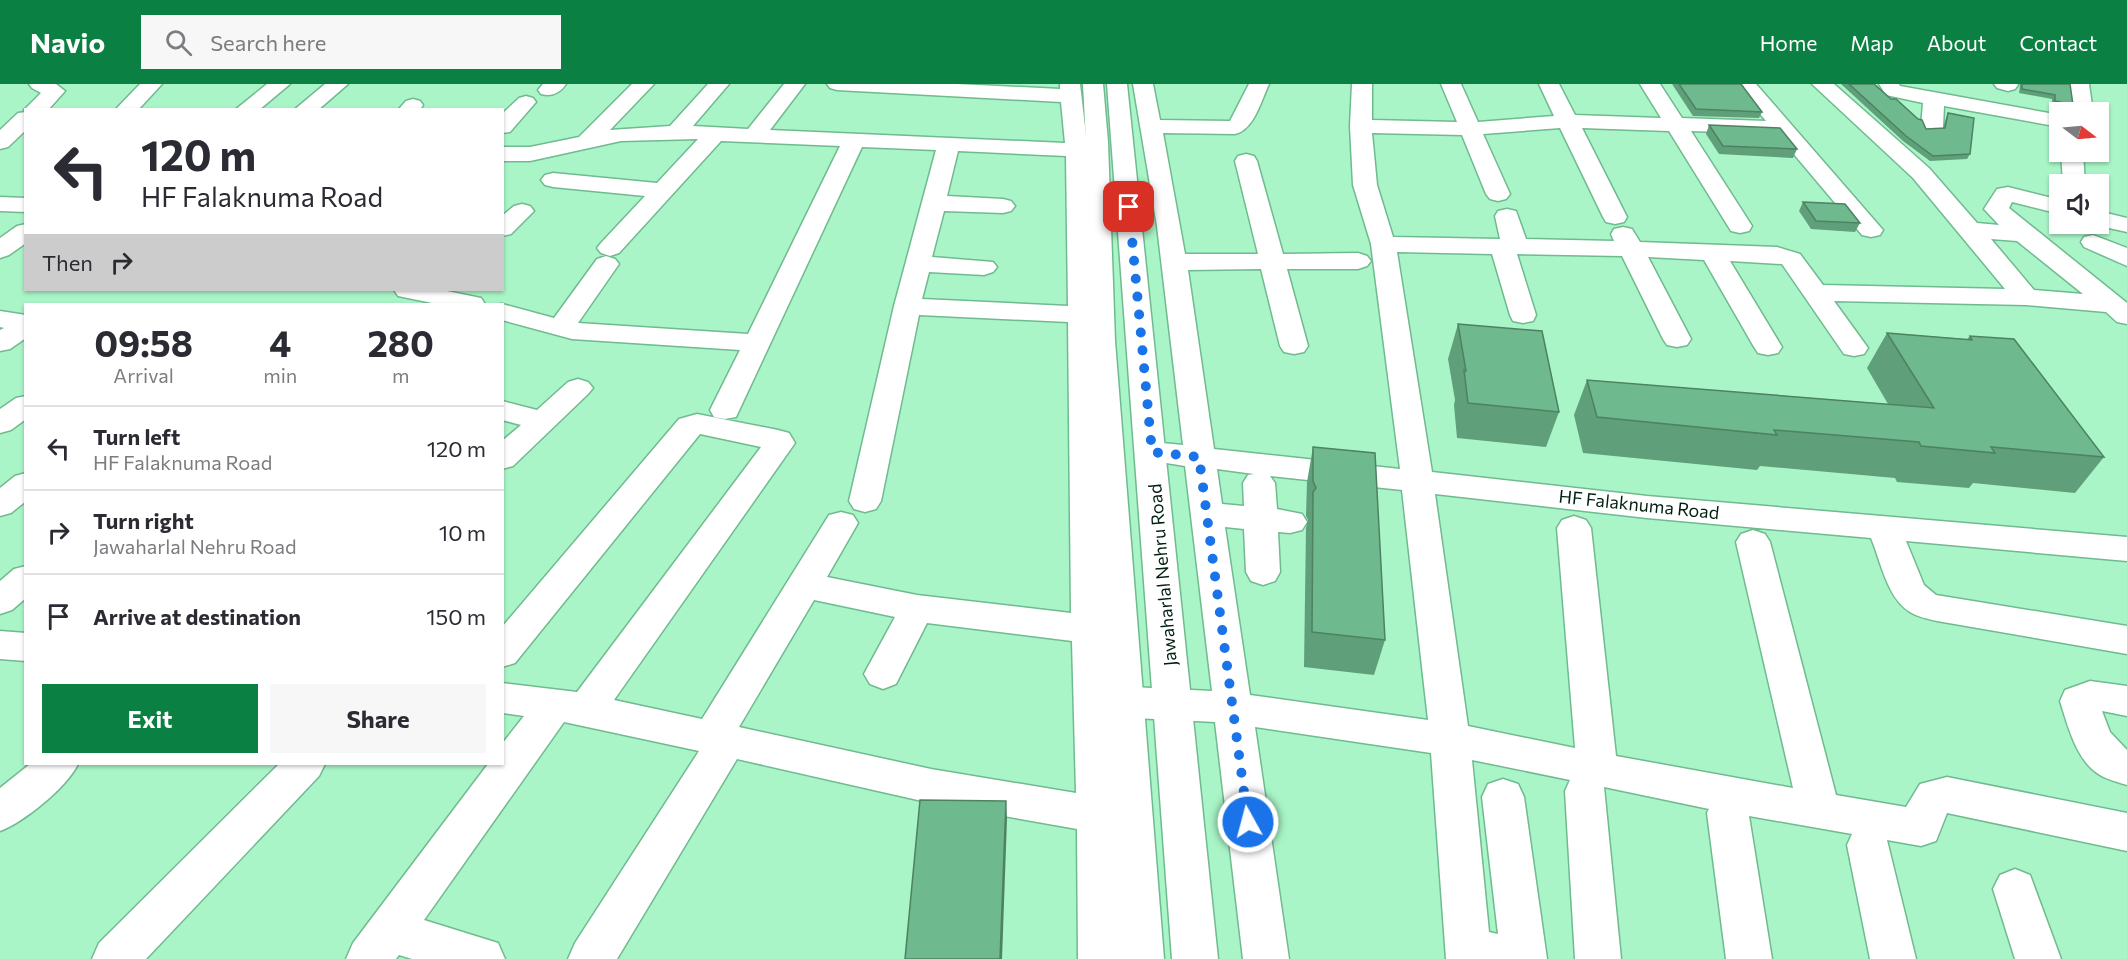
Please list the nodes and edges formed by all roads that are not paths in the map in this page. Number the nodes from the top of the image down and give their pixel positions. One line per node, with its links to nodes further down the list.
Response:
1 (152, 84): 31 (street)
2 (280, 84): 32 (street)
3 (338, 84): 33 (street)
4 (644, 84): 48 (street)
5 (719, 84): 44 (street)
6 (795, 84): 46 (street)
7 (837, 84): 22 (street)
8 (1117, 84): 112 (street, Jawaharlal Nehru Road)
9 (1143, 84): 40 (street)
10 (1259, 84): 40 (street)
11 (1362, 84): 41 (street)
12 (1451, 84): 43 (street)
13 (1549, 84): 37 (street)
14 (1650, 84): 39 (street)
15 (1745, 84): 42 (street)
16 (1822, 84): 71 (street)
17 (1889, 84): 29 (street)
18 (2004, 84): 19 (street)
19 (2008, 84): 34 (street)
20 (2079, 84): 28 (street)
21 (47, 85): 30 (street)
22 (883, 85): 23 (street)
23 (930, 87): 24 (street)
24 (976, 88): 26 (street)
25 (1078, 88): 26 (street); 53 (street)
26 (1024, 89)
27 (526, 102): 38 (street)
28 (2082, 102)
29 (1941, 105): 34 (street); 47 (street)
30 (37, 108)
31 (127, 108)
32 (247, 108)
33 (307, 108)
34 (2009, 112): 35 (street)
35 (2049, 119)
36 (24, 120): 50 (street)
37 (1569, 121): 39 (street); 43 (street); 78 (street)
38 (504, 125)
39 (1675, 125): 42 (street); 66 (street)
40 (1150, 126): 86 (street)
41 (1361, 126): 43 (street); 75 (street)
42 (1783, 128): 70 (street)
43 (1469, 129): 76 (street)
44 (676, 132): 45 (street); 48 (street)
45 (715, 134): 46 (street); 57 (street)
46 (754, 135): 49 (street)
47 (2049, 136)
48 (588, 140): 54 (street)
49 (854, 140): 52 (street); 102 (street)
50 (0, 143): 51 (street)
51 (24, 144)
52 (949, 144): 53 (street); 58 (street)
53 (1087, 150): 96 (street); 139 (street)
54 (504, 154)
55 (1246, 162): 84 (street)
56 (553, 180): 57 (street)
57 (662, 191): 99 (street)
58 (934, 203): 62 (street); 87 (street)
59 (0, 204): 61 (street)
60 (2049, 204): 73 (street)
61 (24, 205)
62 (1003, 206)
63 (522, 211): 67 (street)
64 (1554, 222): 77 (street)
65 (2127, 225): 69 (street)
66 (1740, 226)
67 (504, 227)
68 (1696, 227): 80 (street)
69 (2109, 228)
70 (1871, 230)
71 (1970, 230): 73 (street); 91 (street)
72 (24, 232): 79 (street)
73 (2024, 234): 94 (street)
74 (2100, 234): 82 (street)
75 (1383, 244): 76 (street); 115 (street)
76 (1509, 246): 77 (street); 97 (street)
77 (1563, 248): 78 (street)
78 (1629, 249): 80 (street); 100 (street)
79 (0, 250)
80 (1712, 253): 90 (street); 104 (street)
81 (24, 258): 83 (street)
82 (2127, 258)
83 (0, 260)
84 (1272, 261): 85 (street); 86 (street); 103 (street)
85 (1358, 261)
86 (1174, 262): 114 (street)
87 (918, 264): 88 (street); 93 (street)
88 (984, 267)
89 (436, 292): 92 (street)
90 (1816, 292): 91 (street); 105 (street)
91 (2026, 297): 94 (street)
92 (469, 303)
93 (907, 306): 96 (street); 118 (street)
94 (2120, 310)
95 (504, 313): 99 (street)
96 (1081, 315): 132 (street)
97 (1523, 315)
98 (0, 319): 101 (street)
99 (561, 328): 102 (street)
100 (1677, 339)
101 (0, 343)
102 (758, 343): 108 (street)
103 (1294, 346)
104 (1768, 347)
105 (1854, 348)
106 (578, 388): 110 (street)
107 (24, 406): 111 (street)
108 (724, 410)
109 (504, 411): 110 (street)
110 (543, 421): 113 (street)
111 (0, 423)
112 (1152, 452): 114 (street, HF Falaknuma Road); 141 (street, Jawaharlal Nehru Road)
113 (504, 457)
114 (1199, 457): 115 (street, HF Falaknuma Road); 120 (street)
115 (1415, 480): 123 (street, HF Falaknuma Road); 145 (street)
116 (1259, 483): 121 (street)
117 (24, 486): 119 (street)
118 (865, 501)
119 (0, 505)
120 (1207, 514): 121 (street); 143 (street)
121 (1275, 520): 127 (street)
122 (841, 523): 129 (street)
123 (1882, 526): 126 (street, HF Falaknuma Road); 133 (street)
124 (1574, 528): 149 (street)
125 (1753, 542): 151 (street)
126 (2127, 549)
127 (1263, 572)
128 (24, 581): 130 (street)
129 (805, 585): 131 (street); 144 (street)
130 (0, 600)
131 (917, 608): 132 (street); 137 (street)
132 (1089, 629): 139 (street)
133 (2127, 640)
134 (0, 645): 135 (street)
135 (24, 647)
136 (504, 651): 142 (street)
137 (883, 674)
138 (504, 698): 142 (street)
139 (1109, 701): 141 (street); 152 (street)
140 (2127, 701): 148 (street)
141 (1173, 705): 143 (street); 165 (street, Jawaharlal Nehru Road)
142 (570, 707): 144 (street); 158 (street)
143 (1233, 708): 145 (street); 166 (street)
144 (720, 739): 152 (street); 162 (street)
145 (1450, 739): 149 (street); 159 (street)
146 (57, 765): 153 (street)
147 (304, 765): 160 (street)
148 (2127, 768)
149 (1591, 781): 151 (street); 169 (street)
150 (1503, 797): 168 (street)
151 (1819, 811): 155 (street)
152 (1114, 812): 163 (street); 164 (street)
153 (0, 813)
154 (1728, 813): 170 (street)
155 (2127, 832)
156 (1868, 845): 171 (street)
157 (2015, 889): 172 (street)
158 (380, 945): 161 (street)
159 (1469, 954): 167 (street)
160 (115, 959)
161 (482, 959)
162 (591, 959)
163 (1101, 959)
164 (1141, 959)
165 (1195, 959)
166 (1266, 959)
167 (1513, 959)
168 (1524, 959)
169 (1598, 959)
170 (1749, 959)
171 (1893, 959)
172 (2038, 959)

